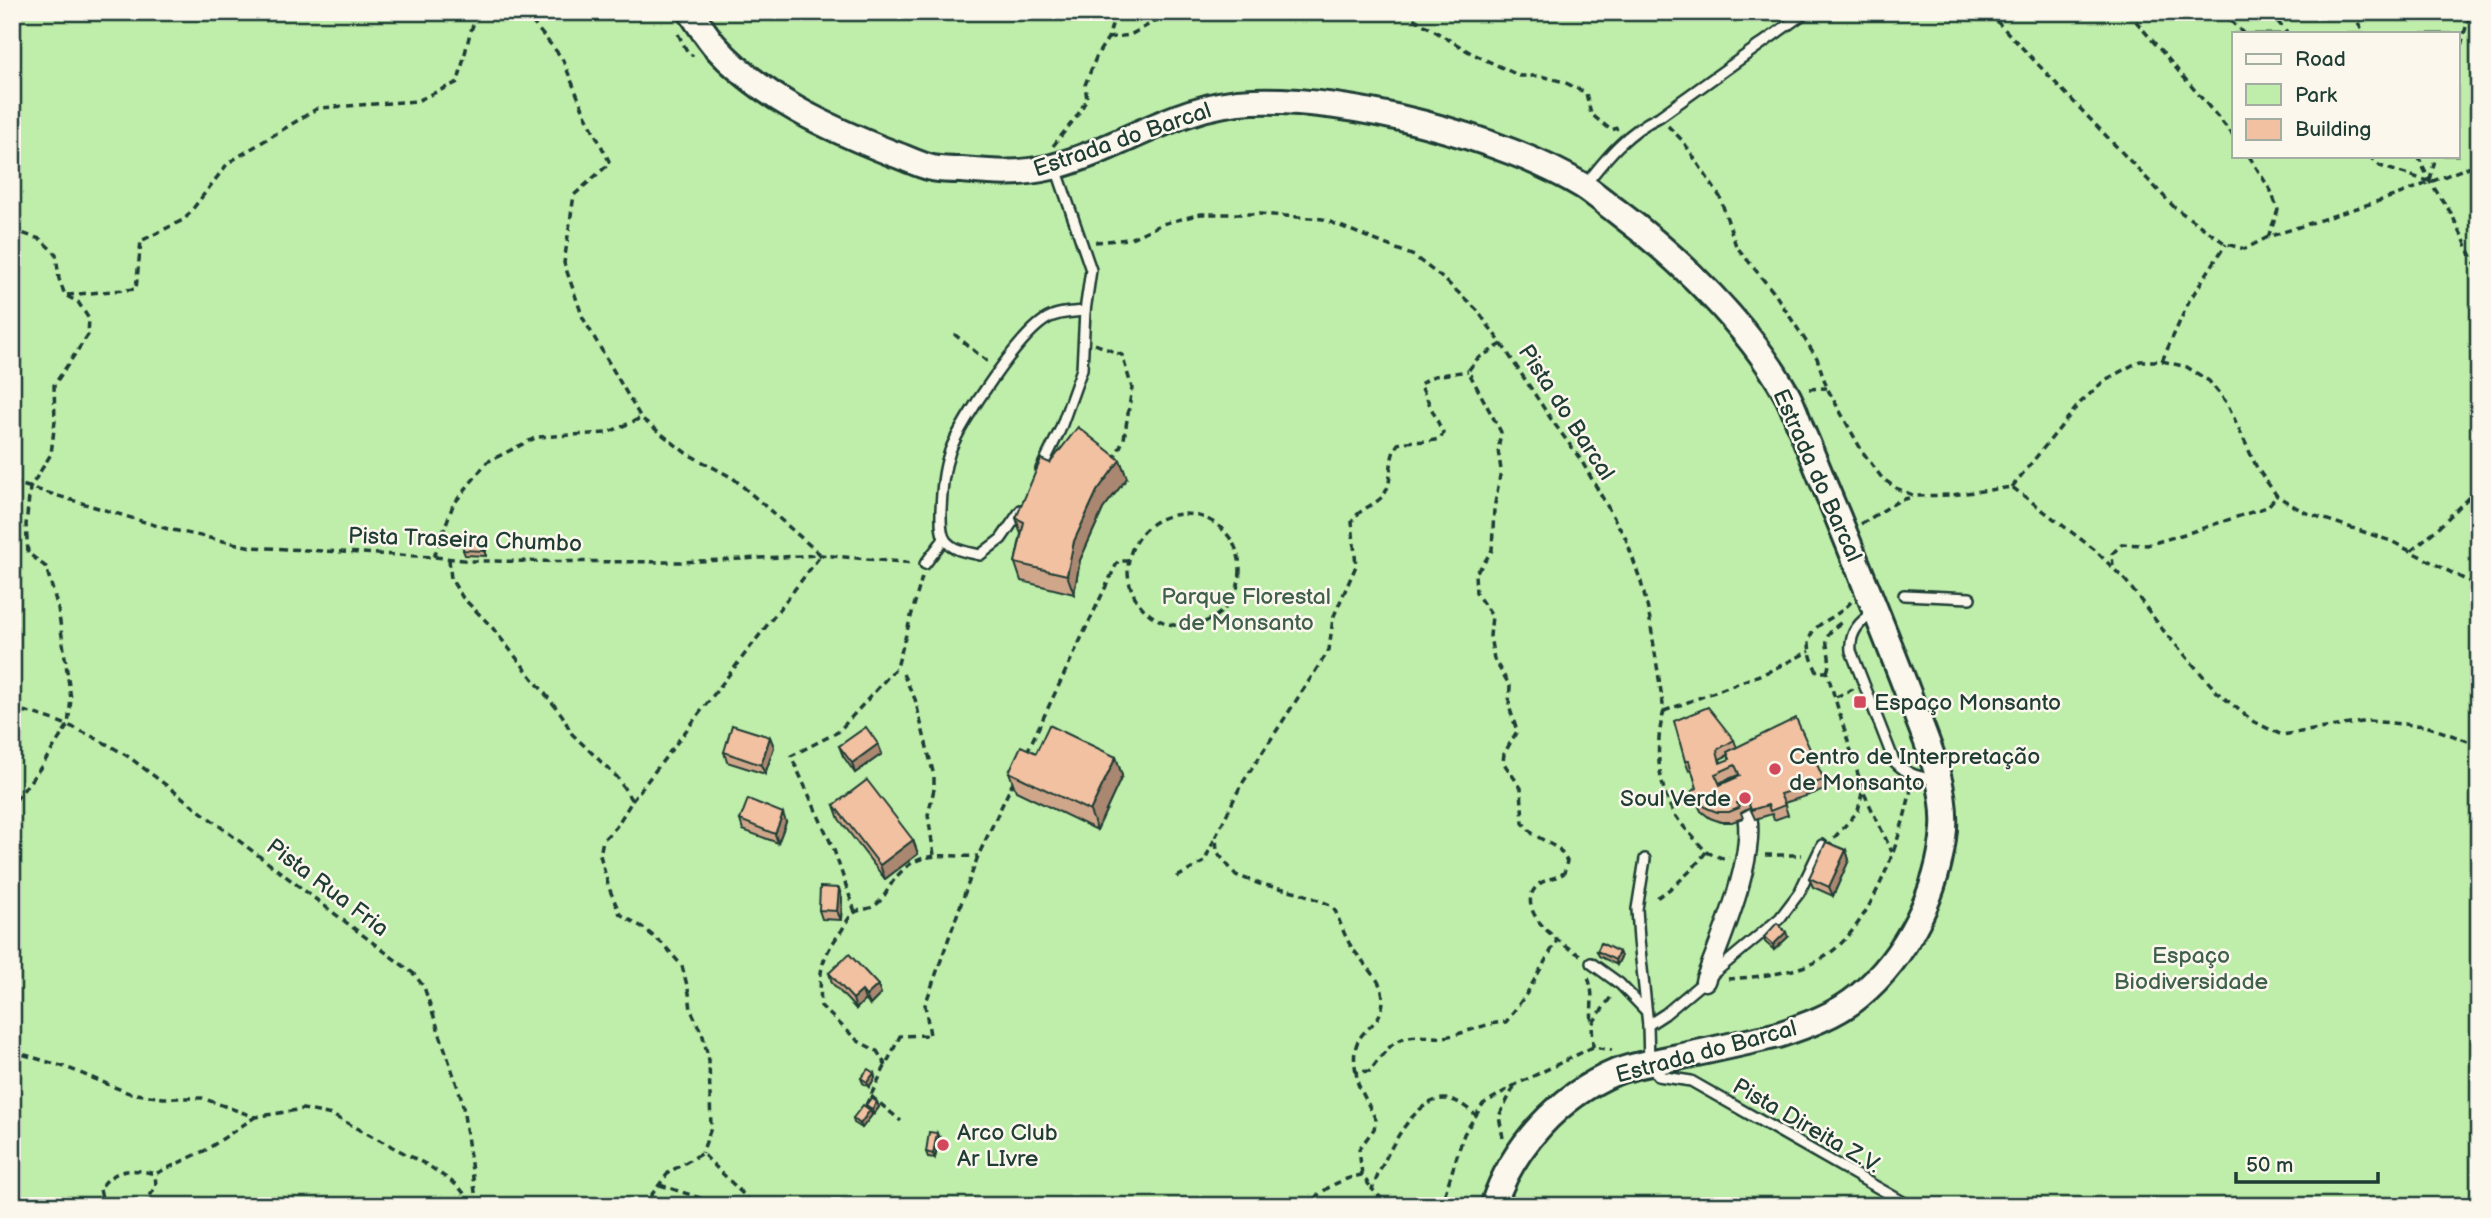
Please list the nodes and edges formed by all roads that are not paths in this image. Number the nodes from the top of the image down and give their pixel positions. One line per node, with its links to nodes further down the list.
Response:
1 (1806, 12): 4 (lane)
2 (682, 18): 3 (street, Estrada do Barcal)
3 (1056, 166): 4 (street, Estrada do Barcal); 5 (lane)
4 (1584, 187): 12 (street, Estrada do Barcal)
5 (1085, 311): 6 (lane); 8 (lane)
6 (1038, 475)
7 (1027, 498): 8 (lane)
8 (944, 539): 9 (lane)
9 (925, 564)
10 (1904, 595): 11 (lane)
11 (1970, 598)
12 (1877, 611): 13 (street, Estrada do Barcal); 13 (lane)
13 (1939, 780): 21 (street, Estrada do Barcal)
14 (1746, 810): 18 (street)
15 (1822, 845): 18 (lane)
16 (1646, 859): 19 (lane)
17 (1587, 960): 19 (lane)
18 (1705, 981): 20 (lane)
19 (1645, 1010): 20 (lane)
20 (1648, 1025): 21 (lane)
21 (1649, 1063): 22 (street, Estrada do Barcal); 23 (lane, Pista Direita Z.V.)
22 (1493, 1206)
23 (1910, 1206)

